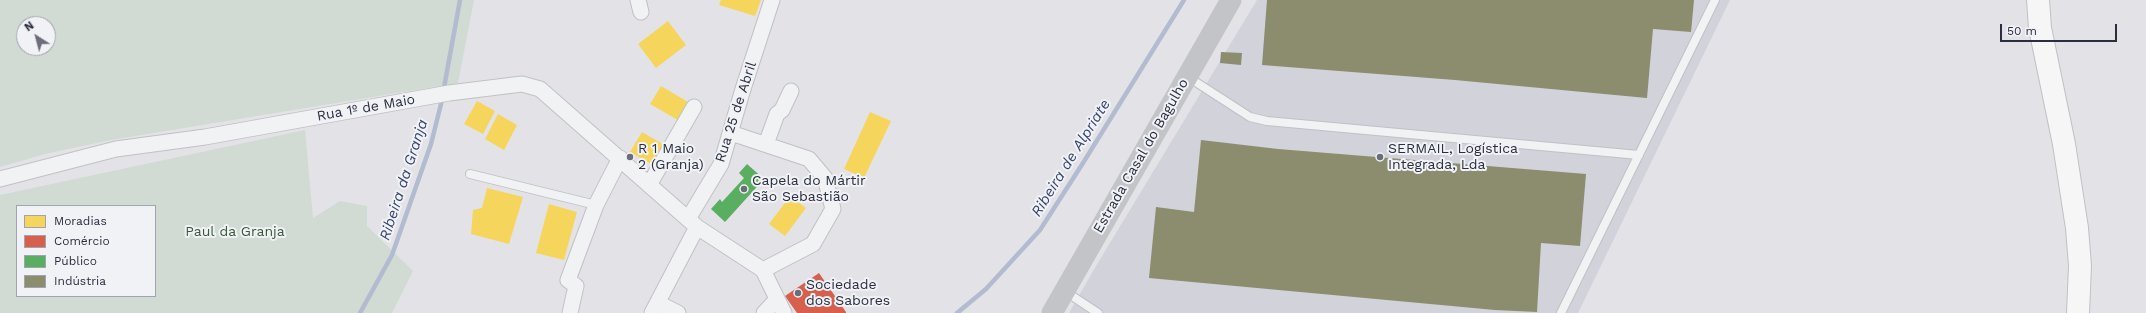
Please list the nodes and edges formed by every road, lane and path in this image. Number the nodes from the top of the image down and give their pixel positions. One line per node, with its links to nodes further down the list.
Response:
1 (772, 0): 9 (street, Rua 25 de Abril)
2 (1231, 0): 6 (street, Estrada Casal do Bagulho)
3 (1715, 0): 11 (lane)
4 (2038, 0): 29 (main road)
5 (2051, 0): 30 (main road)
6 (1187, 76): 11 (lane); 19 (street, Estrada Casal do Bagulho)
7 (791, 91): 10 (street)
8 (694, 107): 15 (street)
9 (731, 133): 10 (street); 17 (street, Rua 25 de Abril)
10 (766, 144): 18 (street)
11 (1639, 155): 28 (lane)
12 (620, 158): 14 (street, Rua 1º de Maio); 15 (street, Rua 1º de Maio); 16 (street)
13 (470, 174): 16 (lane)
14 (0, 179)
15 (649, 185): 17 (street, Rua 1º de Maio)
16 (596, 206): 22 (street)
17 (692, 223): 18 (street); 21 (street, Rua 25 de Abril)
18 (763, 270): 20 (street)
19 (1065, 291): 26 (street, Estrada Casal do Bagulho); 27 (lane)
20 (777, 299): 24 (street); 25 (street)
21 (655, 308): 23 (street)
22 (570, 313)
23 (678, 313)
24 (764, 313)
25 (784, 313)
26 (1052, 313)
27 (1098, 313)
28 (1561, 313)
29 (2078, 313)
30 (2092, 313)

